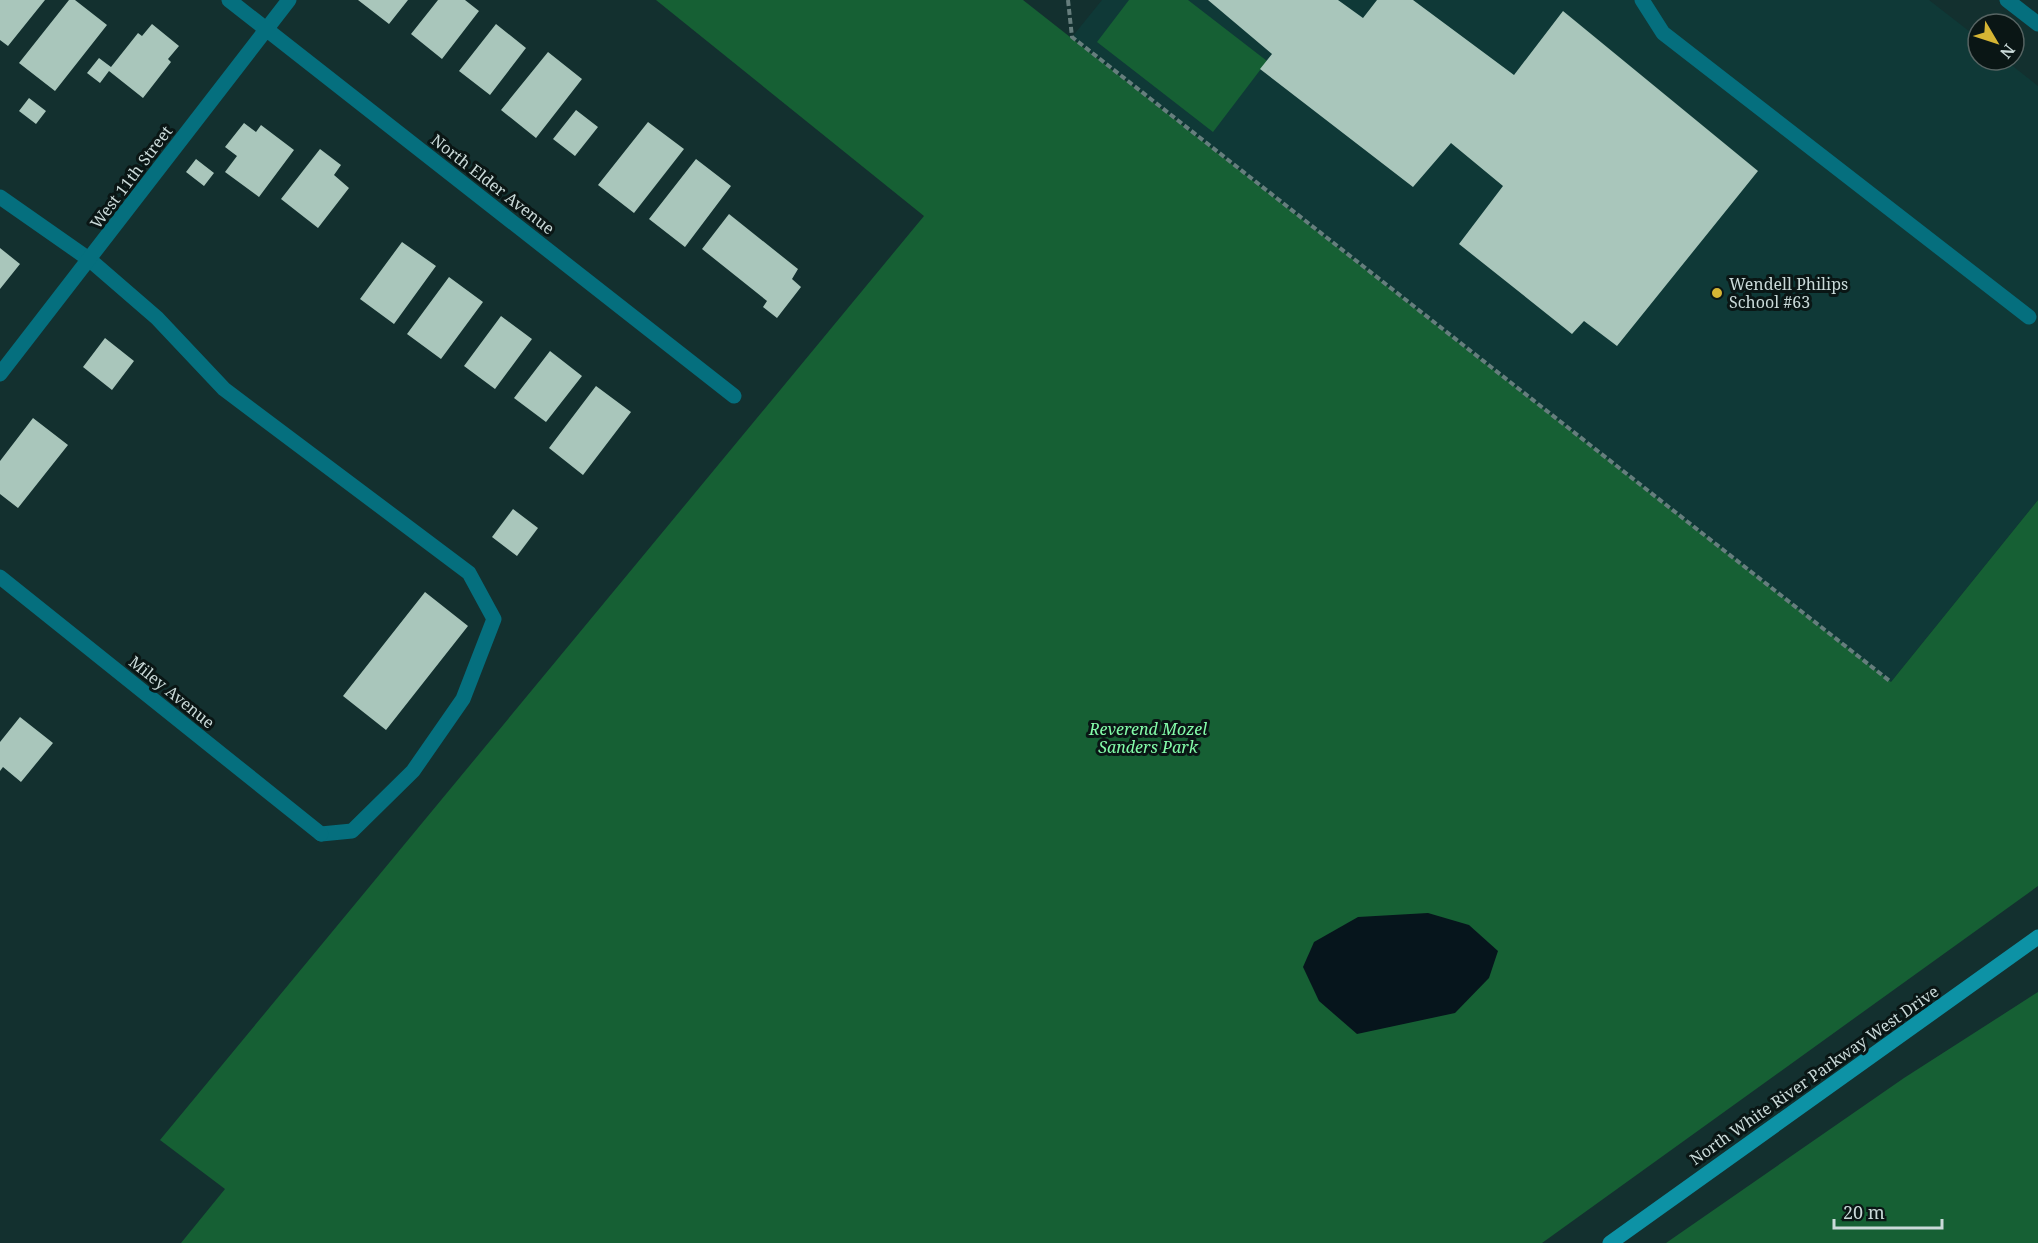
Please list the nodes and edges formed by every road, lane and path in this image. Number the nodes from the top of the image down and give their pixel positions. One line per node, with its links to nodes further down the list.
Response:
1 (229, 0): 7 (street, North Elder Avenue)
2 (289, 0): 7 (street, West 11th Street)
3 (1068, 0): 14 (path)
4 (1642, 0): 10 (street)
5 (2007, 0): 6 (street)
6 (2038, 24)
7 (266, 29): 9 (street, West 11th Street); 12 (street, North Elder Avenue)
8 (0, 197): 9 (street)
9 (90, 260): 11 (street, West 11th Street); 13 (street, Miley Avenue)
10 (2029, 316)
11 (0, 375)
12 (734, 396)
13 (0, 578)
14 (1891, 682)
15 (2038, 937): 16 (main road, North White River Parkway West Drive)
16 (1610, 1243)

